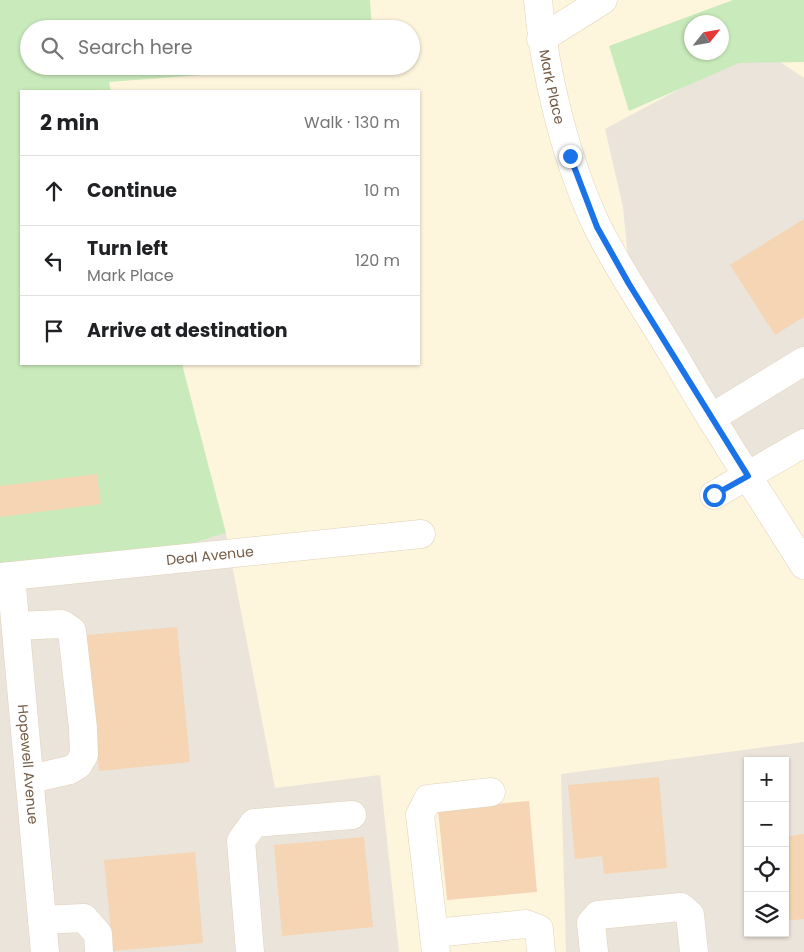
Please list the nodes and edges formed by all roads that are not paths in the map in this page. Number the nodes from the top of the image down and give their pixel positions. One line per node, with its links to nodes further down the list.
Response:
1 (538, 0): 3 (street, Mark Place)
2 (603, 0): 3 (street)
3 (541, 39): 5 (street, Mark Place)
4 (804, 361): 5 (street)
5 (711, 418): 7 (street, Mark Place)
6 (804, 442): 7 (street)
7 (748, 476): 8 (street); 10 (street, Mark Place)
8 (714, 495)
9 (421, 534): 11 (street, Deal Avenue)
10 (804, 565)
11 (6, 577): 12 (street, Hopewell Avenue)
12 (16, 626): 13 (street, Hopewell Avenue); 13 (street)
13 (30, 779): 16 (street, Hopewell Avenue)
14 (491, 792): 17 (street)
15 (352, 815): 20 (street)
16 (42, 920): 18 (street, Hopewell Avenue); 19 (street)
17 (435, 942): 21 (street)
18 (45, 952)
19 (100, 952)
20 (250, 952)
21 (541, 952)
22 (594, 952): 23 (street)
23 (694, 952)

